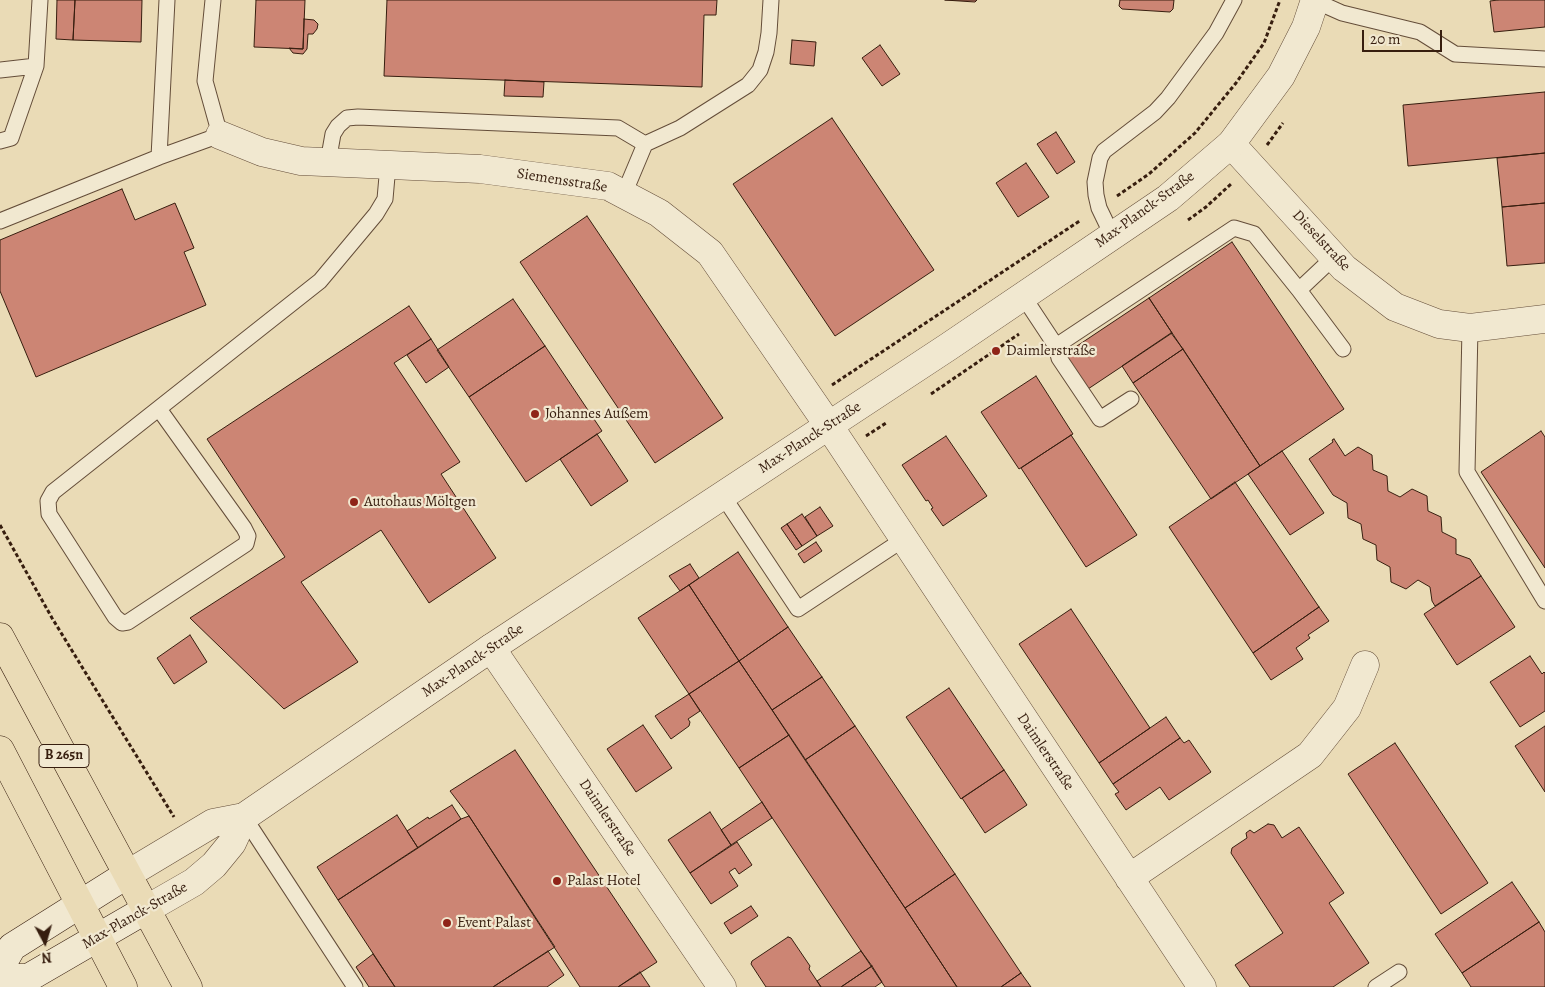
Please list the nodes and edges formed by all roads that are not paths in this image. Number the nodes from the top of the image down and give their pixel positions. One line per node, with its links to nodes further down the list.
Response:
1 (40, 0): 8 (lane)
2 (167, 0): 14 (lane)
3 (212, 0): 10 (lane)
4 (771, 0): 12 (lane)
5 (1234, 0): 19 (lane)
6 (1315, 1): 7 (lane); 13 (street, Max-Planck-Straße)
7 (1545, 59)
8 (36, 66): 9 (lane); 11 (lane)
9 (0, 70)
10 (220, 135): 14 (lane); 15 (street, Siemensstraße)
11 (0, 141)
12 (644, 144): 15 (lane); 17 (lane)
13 (1231, 144): 19 (street, Max-Planck-Straße); 20 (street, Dieselstraße)
14 (159, 157): 18 (lane)
15 (328, 162): 16 (street, Siemensstraße)
16 (388, 166): 17 (street, Siemensstraße); 28 (lane)
17 (624, 194): 29 (street, Siemensstraße)
18 (0, 221)
19 (1112, 236): 22 (street, Max-Planck-Straße)
20 (1334, 257): 21 (lane); 24 (street, Dieselstraße)
21 (1298, 290): 25 (lane); 26 (lane)
22 (1023, 296): 25 (lane); 29 (street, Max-Planck-Straße)
23 (1545, 319): 24 (street, Dieselstraße)
24 (1470, 328): 32 (lane)
25 (1056, 346): 27 (lane)
26 (1343, 349)
27 (1130, 399)
28 (159, 408): 28 (lane)
29 (829, 426): 30 (street, Max-Planck-Straße); 31 (street, Daimlerstraße)
30 (723, 496): 31 (lane); 34 (street, Max-Planck-Straße)
31 (904, 540): 39 (street, Daimlerstraße)
32 (1545, 601)
33 (0, 637): 38 (main road, B 265n)
34 (492, 648): 37 (street, Max-Planck-Straße); 49 (street, Daimlerstraße)
35 (1365, 665): 39 (street)
36 (0, 750): 40 (main road)
37 (244, 817): 38 (street, Max-Planck-Straße); 41 (street, Max-Planck-Straße); 48 (lane)
38 (128, 874): 40 (street, Max-Planck-Straße); 41 (main road, B 265n)
39 (1128, 878): 50 (street, Daimlerstraße)
40 (80, 904): 42 (main road); 43 (street, Max-Planck-Straße)
41 (147, 909): 42 (street, Max-Planck-Straße); 47 (main road, B 265n)
42 (98, 938): 45 (street, Max-Planck-Straße); 46 (main road)
43 (0, 968)
44 (1399, 972): 51 (lane)
45 (0, 978)
46 (123, 987)
47 (188, 987)
48 (355, 987)
49 (722, 987)
50 (1202, 987)
51 (1376, 987)

